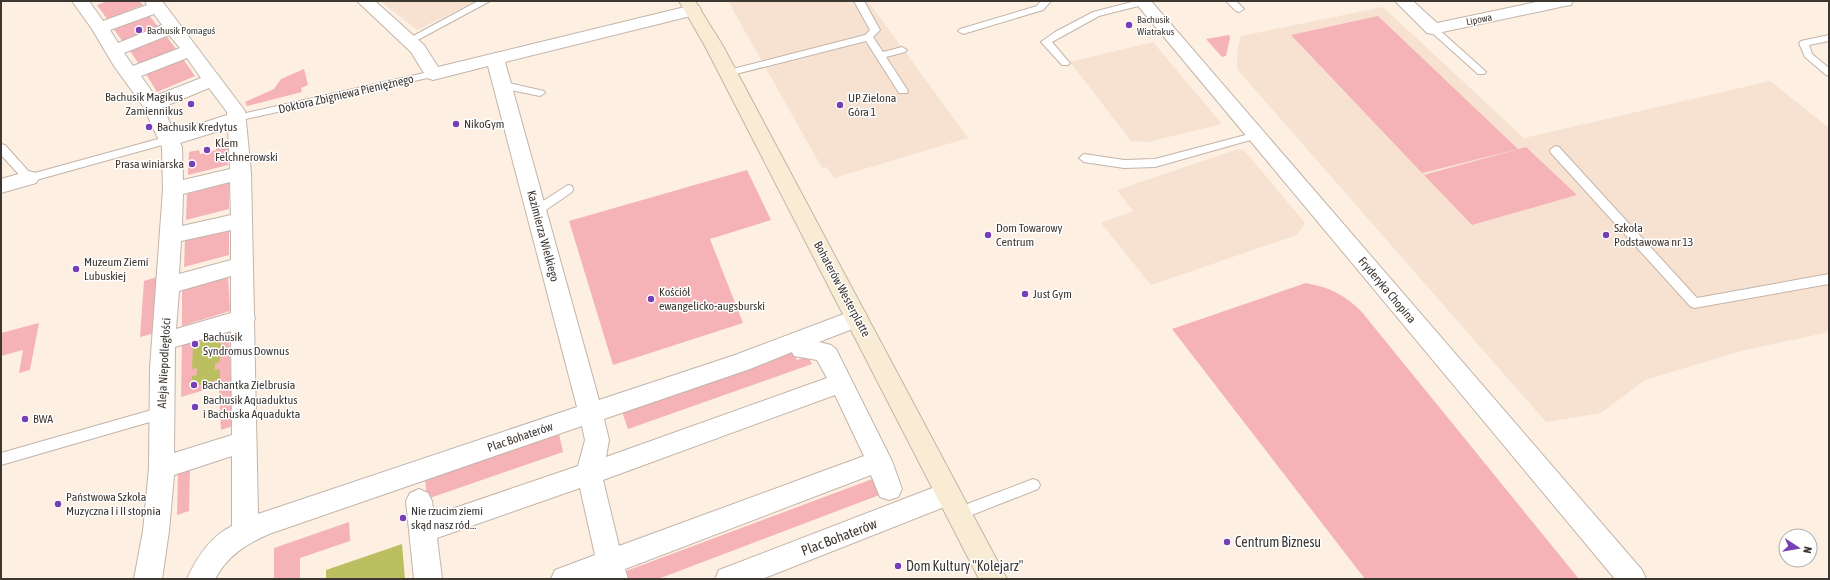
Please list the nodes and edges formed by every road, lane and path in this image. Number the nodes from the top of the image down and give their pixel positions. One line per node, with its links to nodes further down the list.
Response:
1 (365, 1): 19 (street)
2 (485, 1): 19 (lane)
3 (859, 1): 17 (lane)
4 (1046, 1): 16 (lane)
5 (1231, 1): 12 (lane)
6 (1403, 1): 15 (street)
7 (1565, 1): 15 (street, Lipowa)
8 (85, 2): 14 (street, Aleja Niepodległości)
9 (1142, 2): 25 (lane); 37 (street, Fryderyka Chopina)
10 (155, 4): 13 (street); 14 (street)
11 (690, 6): 24 (street, Doktora Zbigniewa Pieniężnego); 27 (street, Bohaterów Westerplatte)
12 (1239, 9)
13 (173, 27): 20 (street); 21 (street)
14 (100, 28): 20 (street, Aleja Niepodległości)
15 (1433, 29): 26 (lane)
16 (963, 30)
17 (868, 37): 23 (lane); 27 (lane)
18 (1829, 38): 28 (lane)
19 (409, 41): 30 (street)
20 (114, 50): 29 (street, Aleja Niepodległości)
21 (191, 50): 29 (street); 31 (street)
22 (902, 50): 23 (lane)
23 (880, 56): 33 (lane)
24 (495, 58): 30 (street, Doktora Zbigniewa Pieniężnego); 32 (street, Kazimierza Wielkiego)
25 (1064, 63)
26 (1481, 72)
27 (728, 73): 54 (street, Bohaterów Westerplatte)
28 (1829, 73)
29 (130, 74): 35 (street, Aleja Niepodległości)
30 (433, 74): 36 (lane, Doktora Zbigniewa Pieniężnego)
31 (212, 80): 35 (street); 36 (street)
32 (501, 83): 34 (lane); 47 (street, Kazimierza Wielkiego)
33 (903, 91)
34 (540, 92)
35 (152, 104): 38 (street, Aleja Niepodległości)
36 (237, 122): 38 (street); 42 (street)
37 (1257, 135): 41 (lane); 78 (street, Fryderyka Chopina)
38 (170, 143): 43 (lane); 45 (street, Aleja Niepodległości)
39 (1, 148): 43 (lane)
40 (1556, 150): 51 (lane)
41 (1084, 158)
42 (241, 173): 45 (street); 48 (street)
43 (29, 178): 44 (street)
44 (1, 186)
45 (172, 189): 49 (street, Aleja Niepodległości)
46 (568, 190): 47 (lane)
47 (536, 210): 59 (street, Kazimierza Wielkiego)
48 (241, 220): 49 (street); 50 (street)
49 (170, 236): 52 (street, Aleja Niepodległości)
50 (241, 265): 52 (street); 53 (street)
51 (1829, 279)
52 (168, 286): 55 (street, Aleja Niepodległości)
53 (244, 318): 55 (street); 60 (street)
54 (857, 318): 59 (street, Plac Bohaterów); 68 (street, Bohaterów Westerplatte)
55 (165, 341): 58 (street, Aleja Niepodległości)
56 (802, 349): 57 (street)
57 (842, 383): 62 (street); 64 (street)
58 (162, 413): 61 (lane); 63 (street, Aleja Niepodległości)
59 (591, 414): 64 (street, Kazimierza Wielkiego); 69 (street, Plac Bohaterów)
60 (245, 441): 63 (street); 69 (street)
61 (1, 459)
62 (879, 461): 66 (street); 71 (street)
63 (162, 468): 72 (street, Aleja Niepodległości)
64 (589, 474): 70 (street); 71 (street)
65 (1033, 485): 68 (lane)
66 (889, 489)
67 (419, 502): 70 (street)
68 (953, 504): 76 (street, Plac Bohaterów); 77 (street, Bohaterów Westerplatte)
69 (245, 531): 73 (street, Plac Bohaterów)
70 (422, 531): 74 (street)
71 (612, 571): 75 (street)
72 (148, 579)
73 (202, 579)
74 (428, 579)
75 (565, 579)
76 (729, 579)
77 (993, 579)
78 (1632, 579)

